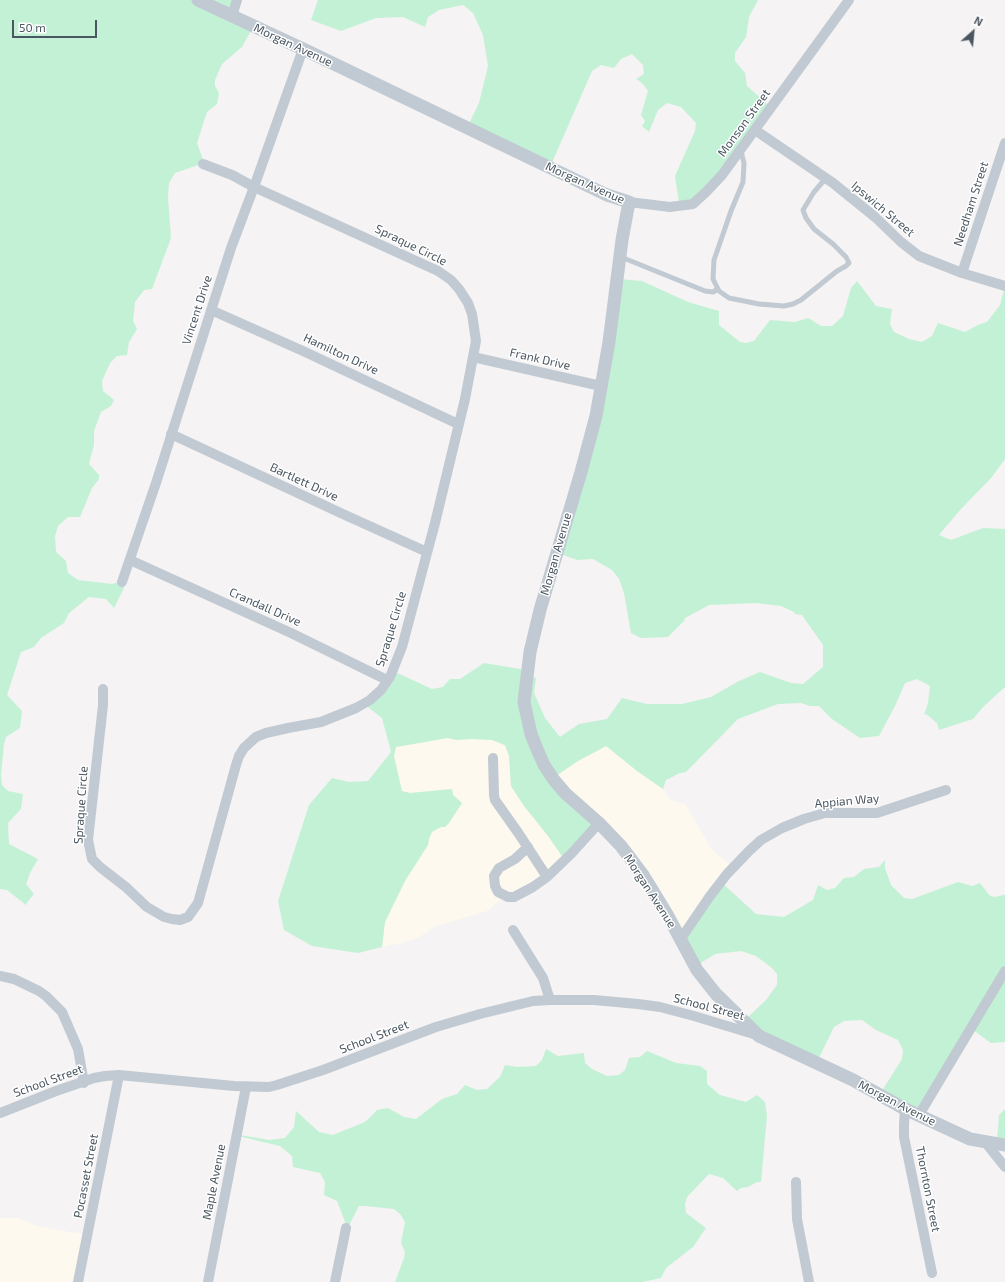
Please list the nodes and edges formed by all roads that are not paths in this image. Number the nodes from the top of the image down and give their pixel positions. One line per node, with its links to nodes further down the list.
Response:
1 (198, 0): 4 (street, Morgan Avenue)
2 (237, 0): 4 (street)
3 (849, 0): 6 (street, Monson Street)
4 (232, 16): 5 (street, Morgan Avenue)
5 (303, 49): 11 (street, Vincent Drive); 12 (street, Morgan Avenue)
6 (755, 130): 8 (street, Monson Street); 10 (street, Ipswich Street)
7 (1005, 143): 14 (street, Needham Street)
8 (741, 150): 12 (street, Monson Street); 16 (lane)
9 (203, 164): 11 (street, Spraque Circle)
10 (826, 178): 14 (street, Ipswich Street); 16 (lane)
11 (254, 187): 17 (street, Vincent Drive); 18 (street, Spraque Circle)
12 (630, 202): 13 (street, Morgan Avenue)
13 (621, 257): 16 (lane); 19 (street, Morgan Avenue)
14 (962, 273): 15 (street, Ipswich Street)
15 (1005, 286)
16 (718, 289)
17 (211, 310): 20 (street, Hamilton Drive); 21 (street, Vincent Drive)
18 (473, 357): 19 (street, Frank Drive); 20 (street, Spraque Circle)
19 (601, 386): 29 (street, Morgan Avenue)
20 (458, 424): 22 (street, Spraque Circle)
21 (171, 434): 22 (street, Bartlett Drive); 23 (street, Vincent Drive)
22 (427, 552): 25 (street, Spraque Circle)
23 (130, 560): 24 (street, Vincent Drive); 25 (street, Crandall Drive)
24 (122, 582)
25 (387, 680): 26 (street, Spraque Circle)
26 (103, 689)
27 (494, 758): 30 (street)
28 (946, 790): 33 (street, Appian Way)
29 (599, 823): 31 (street); 33 (street, Morgan Avenue)
30 (528, 848): 31 (street); 31 (street)
31 (547, 877)
32 (512, 930): 36 (street)
33 (680, 940): 37 (street, Morgan Avenue)
34 (1005, 971): 43 (street)
35 (0, 976): 39 (street)
36 (550, 1000): 37 (street, School Street); 40 (street, School Street)
37 (759, 1036): 41 (street, Morgan Avenue)
38 (119, 1075): 39 (street, School Street); 40 (street, School Street); 50 (street, Pocasset Street)
39 (84, 1082): 42 (street, School Street)
40 (246, 1087): 51 (street, Maple Avenue)
41 (905, 1109): 43 (street, Morgan Avenue); 49 (street, Thornton Street)
42 (0, 1113)
43 (919, 1115): 44 (street, Morgan Avenue)
44 (985, 1142): 45 (street, Morgan Avenue); 46 (street)
45 (1005, 1145)
46 (1005, 1167)
47 (796, 1182): 53 (street)
48 (346, 1228): 52 (street)
49 (932, 1274)
50 (78, 1282)
51 (208, 1282)
52 (335, 1282)
53 (809, 1282)

